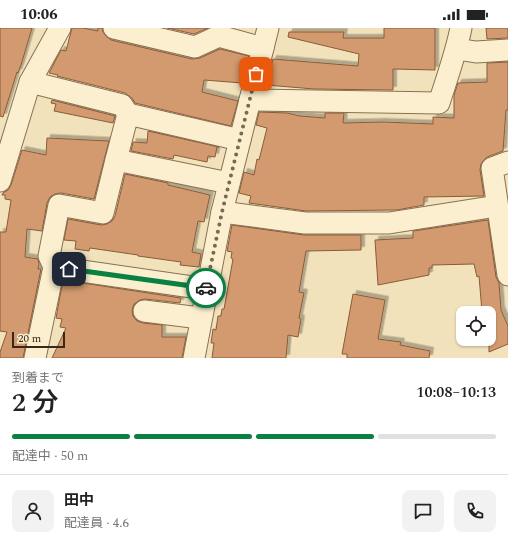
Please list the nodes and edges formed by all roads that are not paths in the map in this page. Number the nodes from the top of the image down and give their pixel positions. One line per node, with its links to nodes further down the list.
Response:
1 (60, 28): 8 (street)
2 (114, 28): 5 (street)
3 (268, 28): 5 (street)
4 (461, 28): 6 (street)
5 (263, 48): 9 (street)
6 (457, 49): 7 (street); 9 (street)
7 (508, 50)
8 (30, 82): 10 (street); 14 (street)
9 (250, 100): 11 (street)
10 (128, 114): 11 (street); 12 (street)
11 (240, 140): 15 (street)
12 (116, 160): 15 (street); 18 (street)
13 (508, 162): 16 (street)
14 (0, 182)
15 (229, 183): 17 (street)
16 (497, 206): 17 (street); 19 (street)
17 (222, 212): 20 (street)
18 (54, 267): 20 (street); 23 (street)
19 (508, 275)
20 (206, 289): 22 (street)
21 (144, 311): 22 (street)
22 (200, 318): 24 (street)
23 (35, 358)
24 (194, 358)

